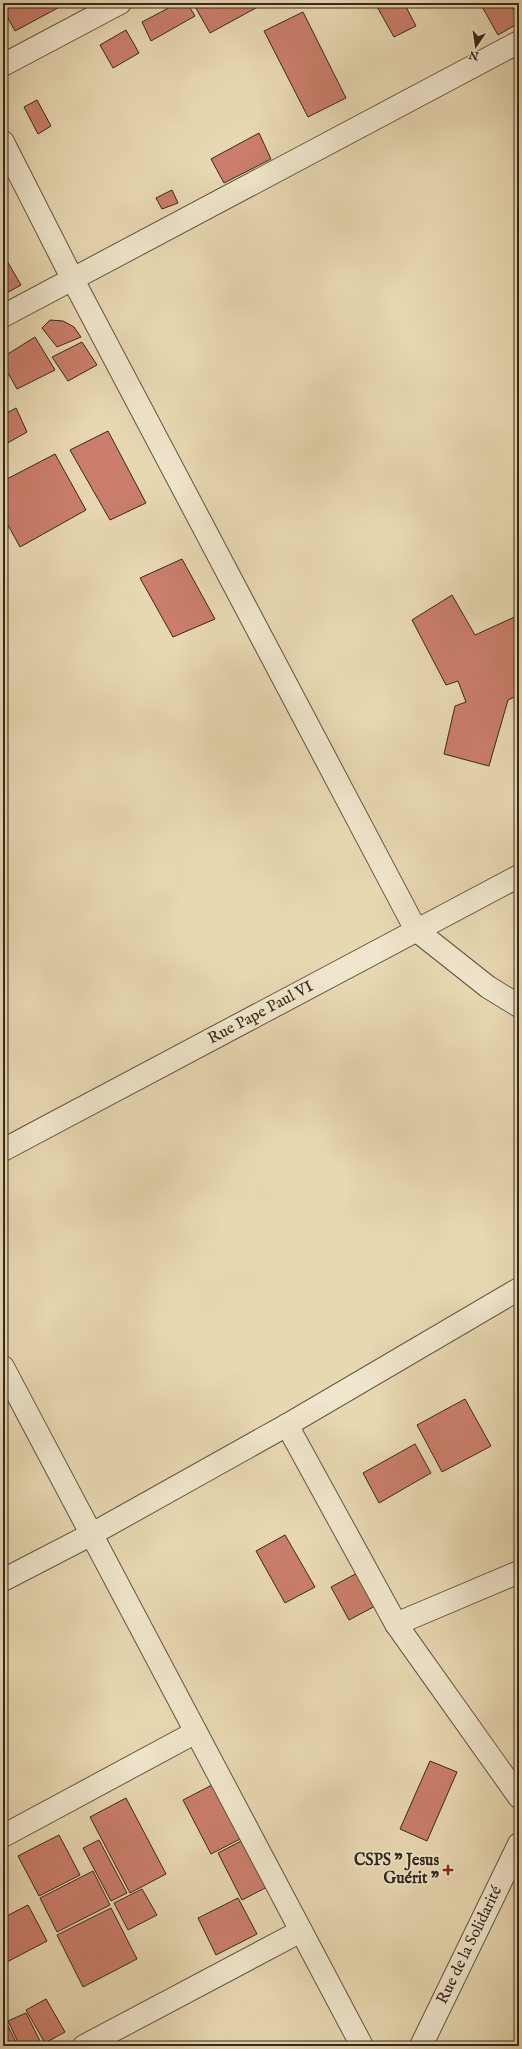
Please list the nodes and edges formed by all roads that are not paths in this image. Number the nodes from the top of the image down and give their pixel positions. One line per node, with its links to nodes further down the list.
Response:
1 (120, 3): 3 (street)
2 (519, 42): 5 (street)
3 (3, 65)
4 (3, 142): 5 (street)
5 (72, 278): 6 (street); 8 (street)
6 (3, 316)
7 (519, 876): 8 (street, Rue Pape Paul VI)
8 (416, 930): 9 (street); 10 (street, Rue Pape Paul VI)
9 (519, 1006)
10 (3, 1150)
11 (519, 1289): 13 (street)
12 (3, 1367): 14 (street)
13 (287, 1425): 14 (street); 17 (street)
14 (92, 1534): 16 (street); 18 (street)
15 (519, 1572): 17 (street)
16 (3, 1580)
17 (396, 1624): 19 (street)
18 (196, 1732): 20 (street); 22 (street)
19 (519, 1797)
20 (3, 1836)
21 (519, 1844): 25 (street, Rue de la Solidarité)
22 (301, 1931): 23 (street); 24 (street)
23 (84, 2046)
24 (362, 2046)
25 (421, 2046)

